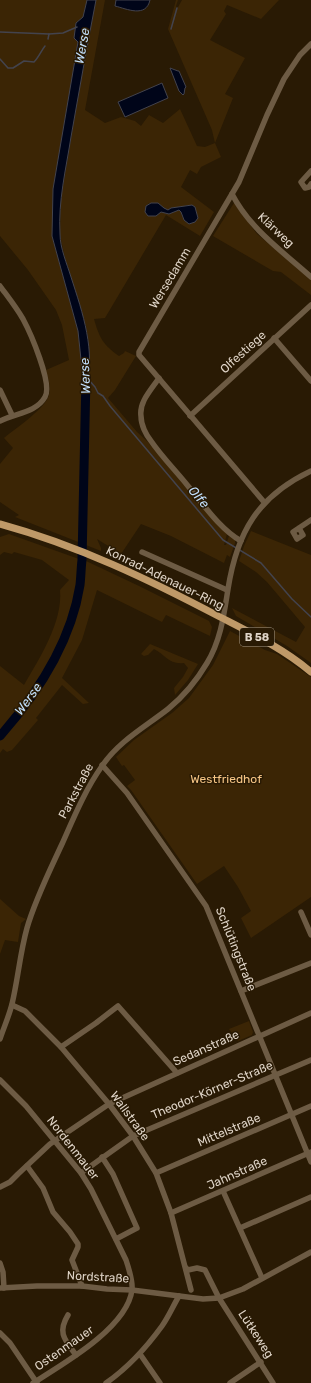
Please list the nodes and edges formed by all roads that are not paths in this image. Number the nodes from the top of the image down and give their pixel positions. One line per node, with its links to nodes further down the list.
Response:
1 (311, 44): 4 (street, Wersedamm)
2 (311, 171): 3 (street)
3 (311, 184)
4 (232, 194): 5 (street, Klärweg); 9 (street, Wersedamm)
5 (311, 277)
6 (0, 286): 12 (street)
7 (311, 305): 8 (street, Olfestiege)
8 (274, 338): 10 (street); 13 (street, Olfestiege)
9 (159, 378): 13 (street, Wersedamm); 20 (street)
10 (311, 381)
11 (0, 390): 12 (street)
12 (12, 415): 14 (street)
13 (190, 416): 16 (street, Wersedamm)
14 (0, 421)
15 (311, 471): 16 (street, Parkstraße)
16 (264, 502): 20 (street, Parkstraße)
17 (311, 520): 19 (street)
18 (0, 524): 23 (main road, Konrad-Adenauer-Ring / B 58)
19 (299, 528)
20 (238, 546): 22 (street, Parkstraße)
21 (142, 552): 22 (street)
22 (228, 590): 23 (street, Parkstraße)
23 (223, 619): 24 (main road, Konrad-Adenauer-Ring / B 58); 25 (street, Parkstraße)
24 (311, 672)
25 (102, 765): 29 (street, Schlütingstraße); 30 (street, Parkstraße)
26 (300, 912): 27 (street)
27 (311, 935)
28 (311, 963): 29 (street)
29 (241, 991): 32 (street, Schlütingstraße)
30 (12, 1005): 33 (street, Parkstraße); 34 (street, Wallstraße)
31 (311, 1013): 32 (street, Sedanstraße)
32 (260, 1036): 36 (street, Sedanstraße); 37 (street, Schlütingstraße)
33 (0, 1039)
34 (61, 1047): 36 (street); 39 (street, Wallstraße)
35 (311, 1060): 37 (street, Theodor-Körner-Straße)
36 (177, 1073): 39 (street, Sedanstraße)
37 (276, 1075): 41 (street, Schlütingstraße); 42 (street, Theodor-Körner-Straße)
38 (0, 1080): 43 (street, Nordenmauer)
39 (109, 1104): 42 (street, Wallstraße); 43 (street, Sedanstraße)
40 (311, 1106): 41 (street, Mittelstraße)
41 (292, 1115): 44 (street, Schlütingstraße); 49 (street, Mittelstraße)
42 (133, 1136): 45 (street, Theodor-Körner-Straße); 49 (street, Wallstraße)
43 (54, 1141): 47 (street, Sedanstraße); 48 (street, Nordenmauer)
44 (309, 1153): 46 (street, Schlütingstraße); 51 (street, Jahnstraße)
45 (102, 1157): 48 (street, Theodor-Körner-Straße); 55 (street)
46 (311, 1162)
47 (27, 1166): 50 (street, Sedanstraße); 60 (street)
48 (81, 1172): 55 (street, Nordenmauer)
49 (156, 1173): 53 (street, Wallstraße)
50 (0, 1187)
51 (223, 1191): 53 (street, Jahnstraße); 54 (street)
52 (311, 1197): 54 (street)
53 (171, 1213): 58 (street, Wallstraße)
54 (240, 1228): 59 (street)
55 (116, 1239): 62 (street, Nordenmauer)
56 (311, 1252): 59 (street)
57 (0, 1263): 61 (street)
58 (186, 1268): 63 (street, Wallstraße); 65 (street)
59 (262, 1278): 65 (street)
60 (82, 1286): 61 (street, Nordstraße); 62 (street, Nordstraße)
61 (2, 1288)
62 (132, 1290): 64 (street, Nordstraße); 69 (street, Ostenmauer)
63 (192, 1290)
64 (179, 1296): 65 (street, Nordstraße); 68 (street)
65 (218, 1298): 70 (street, Lütkeweg)
66 (68, 1315): 69 (street)
67 (0, 1333): 71 (street)
68 (140, 1354): 72 (street); 73 (street)
69 (76, 1355): 71 (street, Ostenmauer)
70 (261, 1362): 74 (street); 75 (street, Lütkeweg)
71 (35, 1382)
72 (106, 1383)
73 (160, 1383)
74 (230, 1383)
75 (273, 1383)

